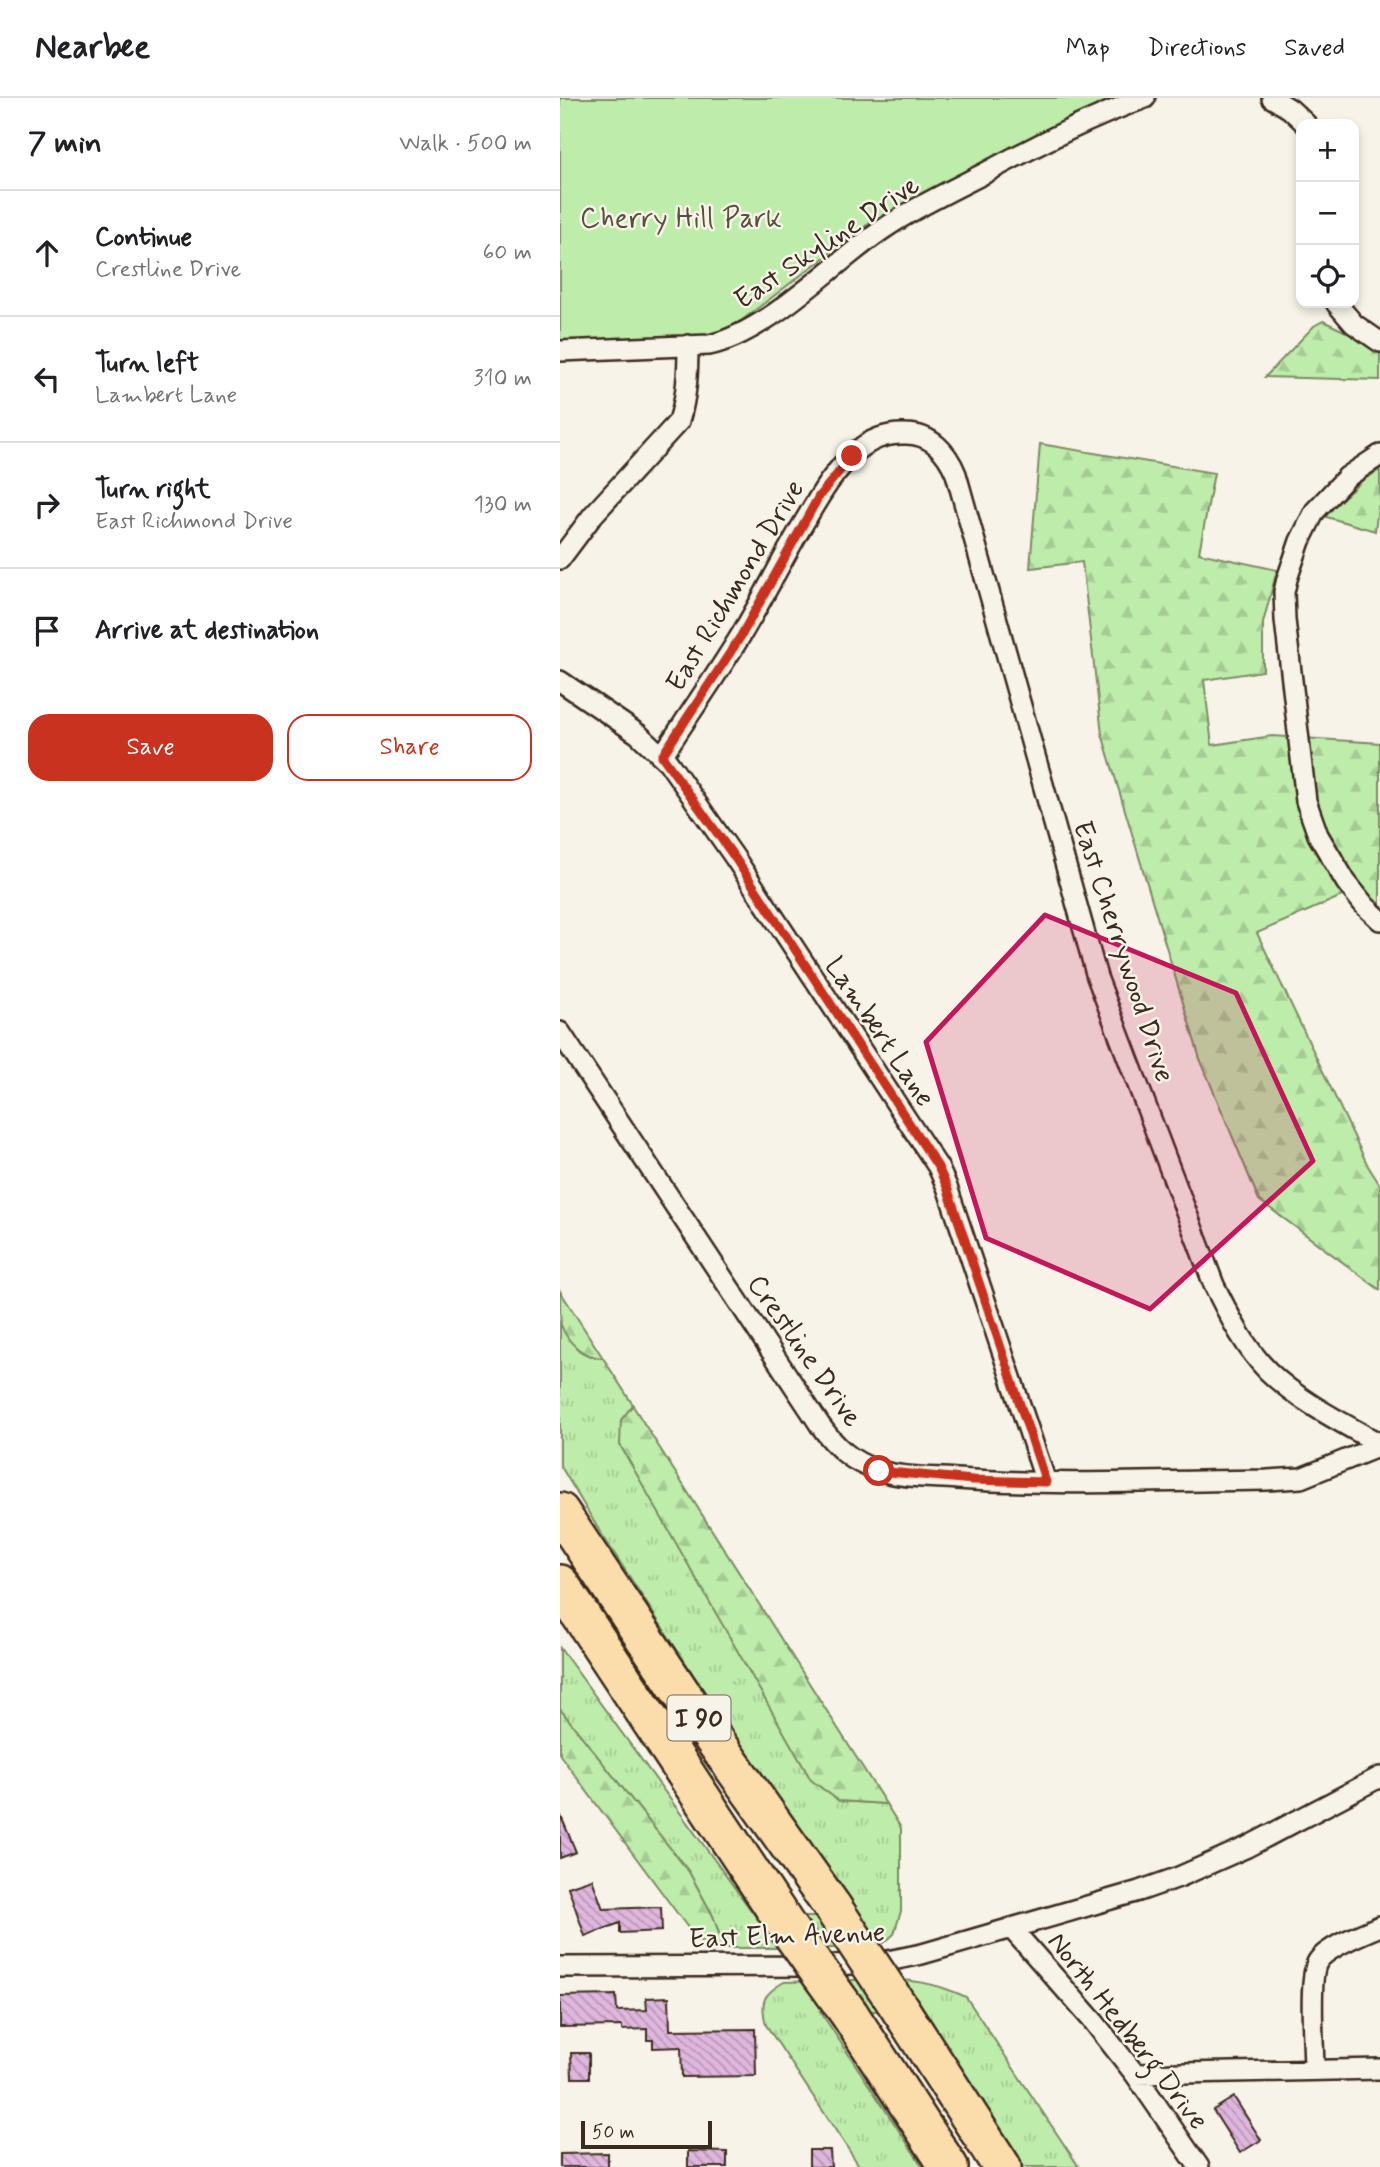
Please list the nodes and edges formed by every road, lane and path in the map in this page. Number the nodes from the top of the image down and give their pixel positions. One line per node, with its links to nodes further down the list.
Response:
1 (1145, 98): 6 (street, East Skyline Drive)
2 (1272, 98): 3 (street)
3 (1301, 119)
4 (1340, 308): 5 (street)
5 (1380, 342)
6 (688, 345): 7 (street, East Skyline Drive); 10 (street)
7 (560, 351)
8 (899, 433): 12 (street, East Richmond Drive); 15 (street, East Cherrywood Drive)
9 (1380, 455): 13 (street)
10 (560, 559)
11 (560, 681): 12 (street, Lambert Lane)
12 (662, 756): 16 (street, Lambert Lane)
13 (1380, 920)
14 (560, 1032): 16 (street, Crestline Drive)
15 (1380, 1445): 16 (street, Crestline Drive)
16 (1046, 1482)
17 (563, 1516): 29 (highway, I 90, bridge)
18 (560, 1584): 21 (highway, I 90)
19 (560, 1628): 21 (highway, I 90)
20 (1380, 1777): 23 (street, East Elm Avenue)
21 (753, 1874): 28 (highway, I 90, bridge)
22 (1380, 1926): 26 (street)
23 (1012, 1928): 24 (street, East Elm Avenue); 27 (street, North Hedberg Drive)
24 (560, 1967)
25 (1380, 2069): 26 (street)
26 (1314, 2070): 27 (street)
27 (1135, 2074): 30 (street, North Hedberg Drive)
28 (949, 2167)
29 (1002, 2167)
30 (1199, 2167)

